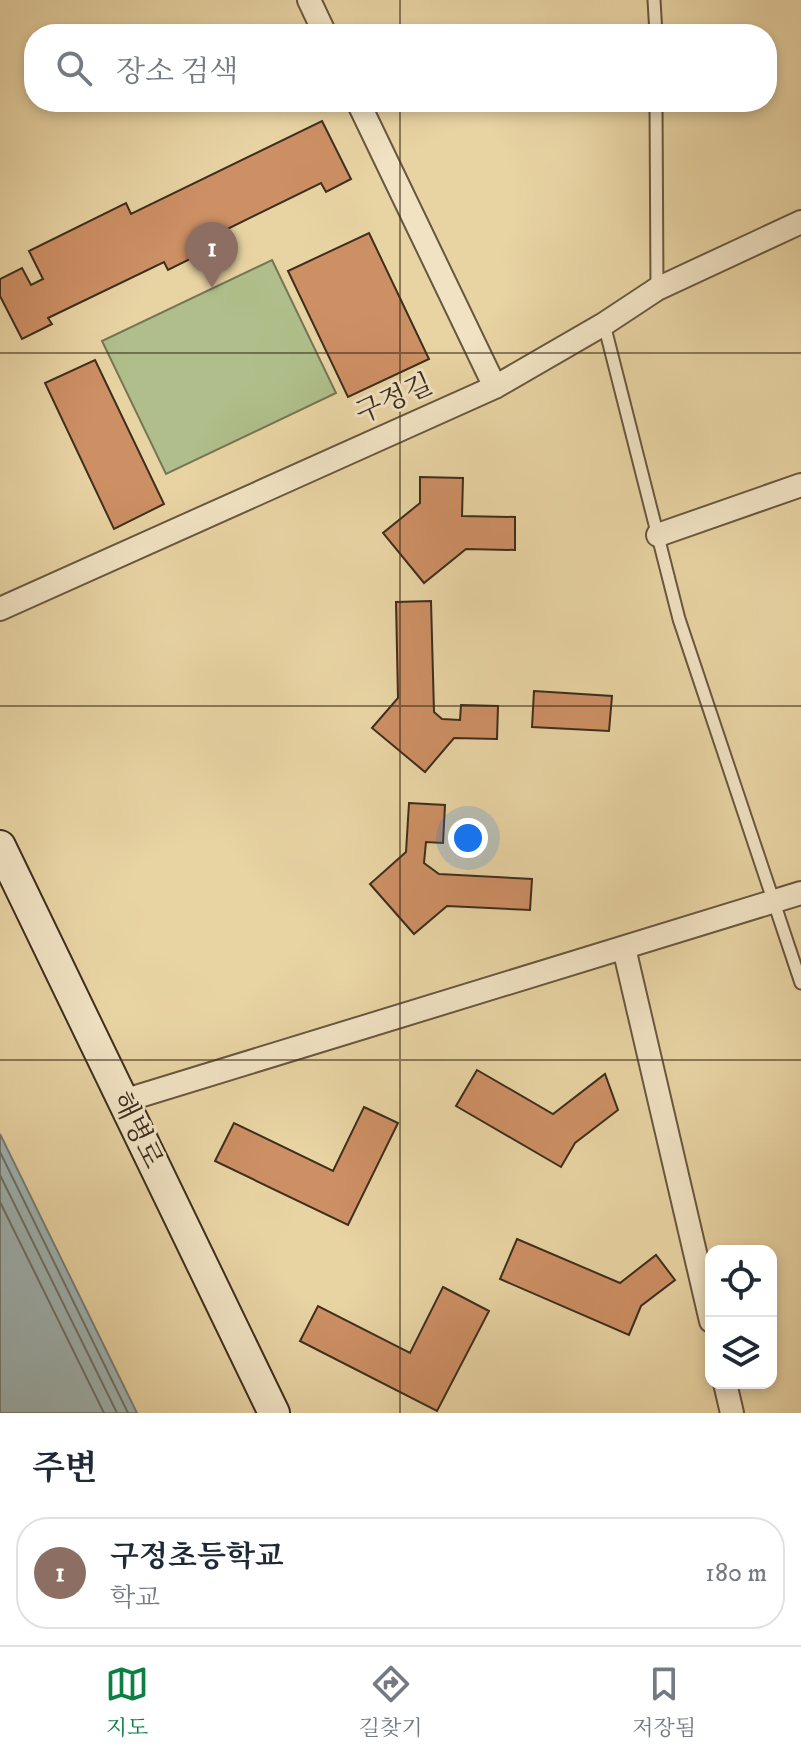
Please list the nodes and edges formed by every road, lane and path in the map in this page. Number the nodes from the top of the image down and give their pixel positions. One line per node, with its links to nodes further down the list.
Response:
1 (309, 0): 3 (street)
2 (654, 0): 4 (lane)
3 (320, 24)
4 (655, 24)
5 (363, 112): 10 (street)
6 (656, 112): 8 (lane)
7 (801, 222): 8 (street, 구정길)
8 (657, 289): 9 (street, 구정길)
9 (604, 324): 10 (street, 구정길); 12 (lane)
10 (495, 387): 13 (street, 구정길)
11 (801, 485): 12 (street)
12 (658, 535): 16 (lane)
13 (0, 609)
14 (0, 846): 19 (main road, 해병로)
15 (801, 893): 16 (street)
16 (774, 902): 17 (street); 18 (lane)
17 (624, 948): 19 (street); 20 (street)
18 (801, 983)
19 (123, 1101): 22 (main road, 해병로)
20 (710, 1317)
21 (726, 1389): 23 (street)
22 (274, 1413)
23 (732, 1413)

